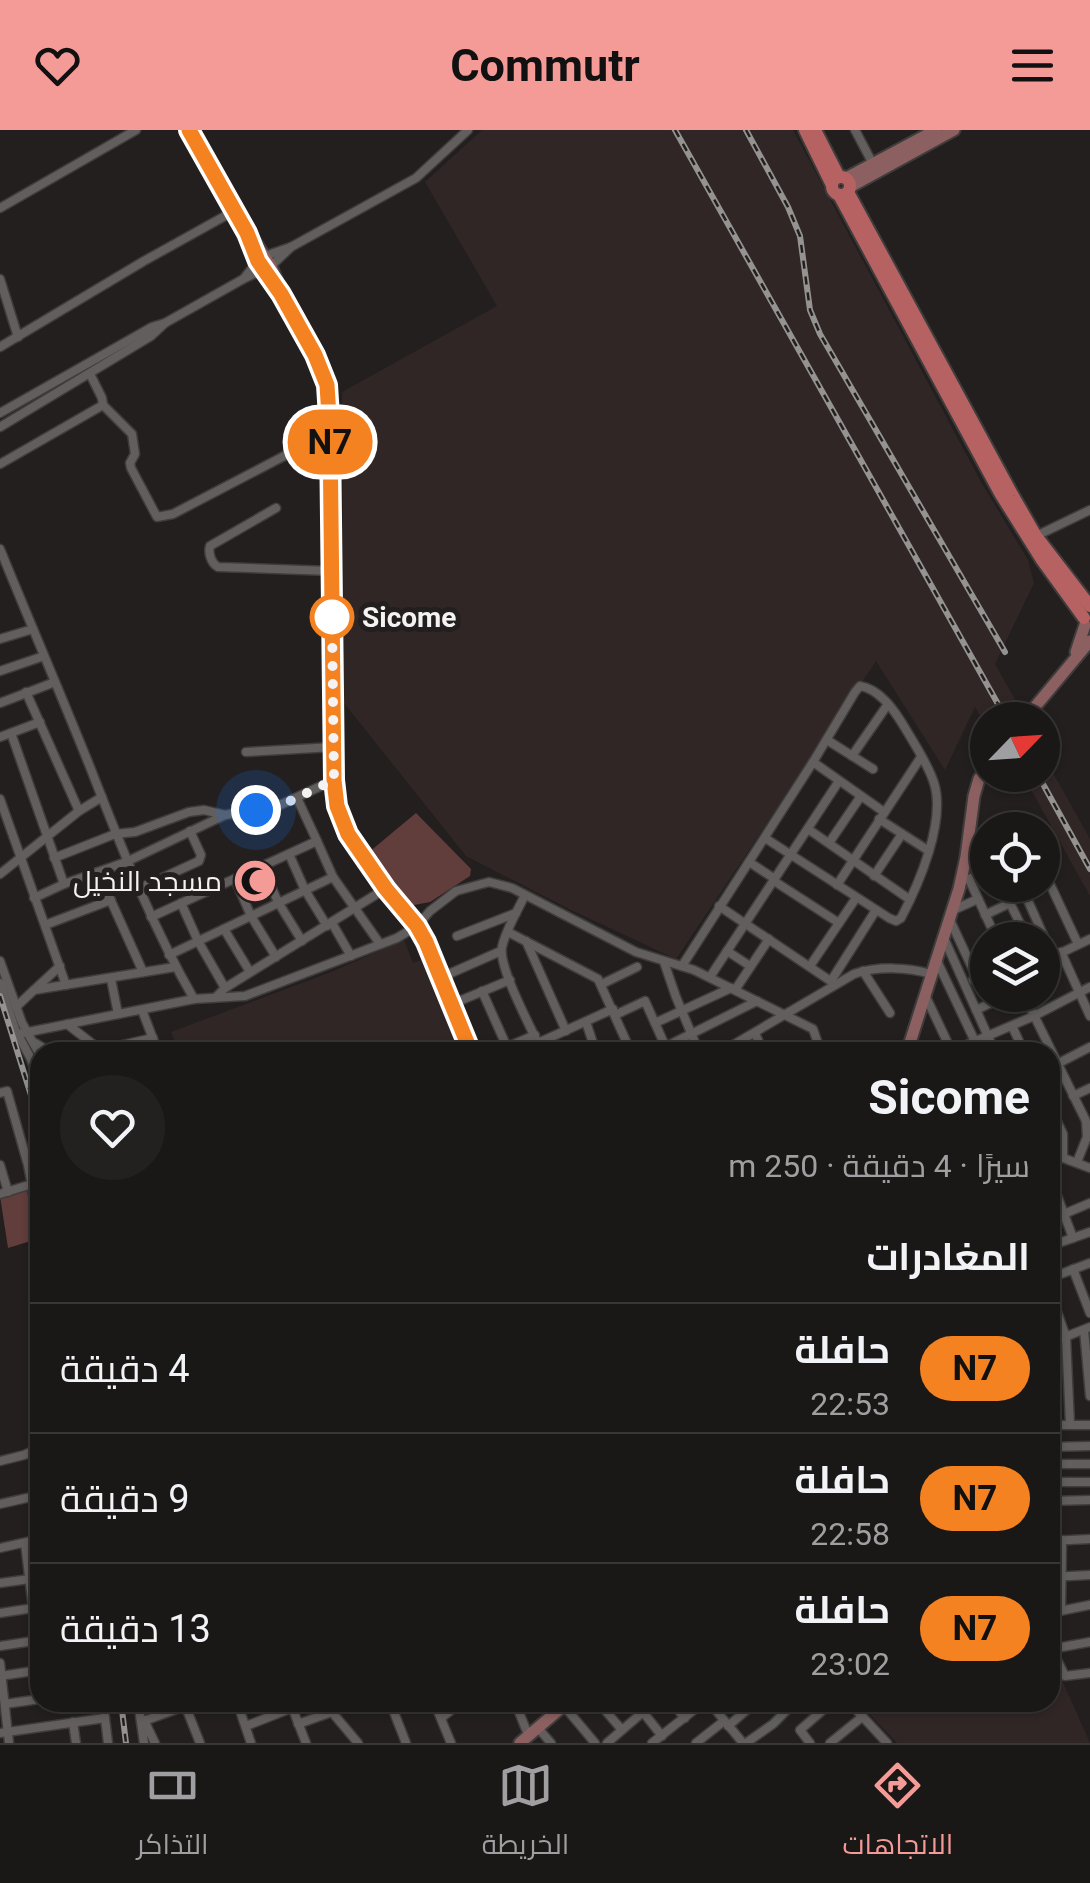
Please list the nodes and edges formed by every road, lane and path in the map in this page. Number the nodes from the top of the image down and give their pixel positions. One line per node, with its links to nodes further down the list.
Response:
1 (136, 130): 11 (street)
2 (189, 130): 12 (main road)
3 (468, 130): 13 (street)
4 (805, 130): 10 (main road)
5 (814, 130): 10 (main road)
6 (855, 130): 9 (street)
7 (936, 130): 9 (main road)
8 (954, 130): 10 (main road)
9 (873, 164): 10 (main road)
10 (842, 185): 26 (main road); 29 (main road)
11 (0, 208)
12 (234, 211): 13 (main road); 16 (street)
13 (264, 263): 15 (street); 22 (main road)
14 (0, 279): 16 (street)
15 (166, 323): 18 (street); 20 (street)
16 (18, 337): 17 (street)
17 (0, 347)
18 (90, 374): 19 (street); 21 (street)
19 (102, 405): 22 (street); 23 (street)
20 (0, 413)
21 (0, 427)
22 (330, 432): 28 (main road)
23 (0, 464)
24 (276, 508): 28 (street)
25 (1090, 510): 26 (street)
26 (1036, 536): 29 (main road)
27 (0, 549): 30 (street)
28 (331, 571): 46 (main road)
29 (1088, 618): 35 (main road)
30 (33, 629): 31 (street); 34 (street)
31 (1, 635)
32 (1090, 642): 35 (main road)
33 (1090, 652): 35 (main road)
34 (44, 656): 36 (street); 37 (street)
35 (1073, 661): 39 (main road)
36 (0, 671)
37 (55, 682): 38 (street); 55 (street)
38 (26, 692): 40 (street); 42 (street)
39 (1039, 702)
40 (0, 703)
41 (888, 704): 45 (street); 48 (street); 49 (street)
42 (40, 722): 43 (street); 59 (street)
43 (11, 733): 44 (street); 66 (street)
44 (0, 737)
45 (828, 740): 48 (street); 50 (street)
46 (334, 747): 47 (street); 52 (main road)
47 (246, 752)
48 (852, 756): 51 (street)
49 (921, 757): 61 (street); 70 (street)
50 (813, 762): 53 (street); 67 (street)
51 (874, 770)
52 (334, 780): 57 (street); 91 (main road)
53 (839, 781): 56 (street); 62 (street)
54 (975, 792): 85 (main road)
55 (102, 796): 59 (street); 64 (street)
56 (860, 796): 61 (street); 69 (street)
57 (298, 798): 60 (street); 68 (street)
58 (0, 799): 73 (street)
59 (79, 812): 66 (street)
60 (225, 816): 63 (street); 64 (street)
61 (882, 816): 65 (street); 75 (street)
62 (808, 830): 69 (street); 72 (street)
63 (190, 831): 76 (street); 90 (street)
64 (116, 834): 74 (street); 76 (street)
65 (902, 834): 70 (street); 81 (street)
66 (47, 837): 73 (street); 74 (street)
67 (765, 838): 72 (street); 77 (street)
68 (316, 841): 71 (street); 82 (street)
69 (830, 843): 75 (street)
70 (929, 850): 96 (street)
71 (289, 854): 78 (street); 92 (street)
72 (790, 856): 86 (street); 88 (street)
73 (20, 858): 80 (street); 94 (street)
74 (54, 858): 87 (street)
75 (852, 860): 81 (street); 88 (street)
76 (126, 862): 79 (street); 90 (street)
77 (749, 862): 86 (street); 104 (street)
78 (262, 866): 84 (street); 98 (street)
79 (98, 872): 87 (street); 97 (street)
80 (0, 874)
81 (874, 876): 96 (street)
82 (332, 877): 92 (street); 105 (street)
83 (970, 877): 85 (street)
84 (235, 878): 103 (street); 110 (street)
85 (965, 879): 89 (street); 108 (main road)
86 (775, 880): 115 (street); 117 (street)
87 (64, 884): 94 (street)
88 (837, 885): 95 (street)
89 (970, 886)
90 (138, 889): 111 (street)
91 (386, 889): 105 (street); 119 (main road)
92 (305, 890): 98 (street); 116 (street)
93 (525, 895): 107 (street); 119 (street); 141 (street)
94 (34, 898): 118 (street)
95 (856, 898): 106 (street); 115 (street)
96 (909, 899): 106 (street)
97 (111, 900): 118 (street); 149 (street)
98 (278, 902): 110 (street); 127 (street)
99 (971, 902): 108 (street)
100 (980, 902): 109 (street)
101 (1010, 902): 109 (street); 114 (street)
102 (1058, 902): 130 (street)
103 (181, 904): 111 (street); 126 (street)
104 (719, 906): 117 (street); 144 (street)
105 (354, 909): 116 (street); 129 (street)
106 (876, 910): 157 (street)
107 (516, 913): 112 (street); 121 (street)
108 (950, 914): 123 (main road); 140 (street)
109 (986, 915): 113 (street)
110 (251, 916): 120 (street); 136 (street)
111 (151, 917): 134 (street)
112 (495, 922): 122 (street); 131 (street)
113 (989, 922)
114 (1017, 922)
115 (839, 923): 146 (street)
116 (329, 924): 127 (street); 135 (street)
117 (745, 924): 124 (street); 132 (street)
118 (45, 926): 142 (street)
119 (417, 926): 129 (street); 153 (main road)
120 (224, 929): 126 (street); 150 (street)
121 (508, 932): 128 (street); 131 (street)
122 (457, 936)
123 (943, 936): 137 (main road); 160 (street)
124 (769, 939): 145 (street); 146 (street)
125 (1090, 939): 130 (street)
126 (198, 941): 134 (street); 163 (street)
127 (302, 941): 136 (street)
128 (526, 942): 159 (street); 189 (street)
129 (380, 944): 135 (street)
130 (1078, 944): 133 (street)
131 (502, 947): 153 (street); 155 (street)
132 (727, 951): 145 (street); 152 (street)
133 (1060, 953)
134 (169, 955): 147 (street)
135 (350, 956): 169 (street)
136 (276, 957): 150 (street)
137 (936, 958): 151 (main road); 215 (street)
138 (1060, 960): 167 (street)
139 (0, 961): 174 (street)
140 (970, 961)
141 (664, 962): 144 (street); 176 (street)
142 (60, 966): 161 (street); 165 (street)
143 (637, 966): 159 (street)
144 (682, 966): 152 (street)
145 (750, 966): 164 (street)
146 (810, 966): 157 (street)
147 (176, 967): 149 (street); 171 (street)
148 (862, 971): 151 (street); 157 (street); 180 (street)
149 (143, 972): 154 (street)
150 (250, 972): 163 (street)
151 (931, 974): 168 (main road)
152 (710, 977): 164 (street)
153 (442, 978): 173 (main road)
154 (111, 979): 161 (street); 181 (street)
155 (510, 980): 166 (street); 195 (street)
156 (970, 981): 160 (street)
157 (833, 982): 182 (street)
158 (0, 984): 192 (street)
159 (602, 984): 177 (street)
160 (964, 984): 170 (street)
161 (66, 985): 165 (street)
162 (1090, 987): 167 (street)
163 (225, 988): 169 (street)
164 (733, 989): 172 (street); 176 (street)
165 (34, 990): 174 (street)
166 (482, 991): 173 (street); 202 (street)
167 (1079, 992): 183 (street); 184 (street)
168 (924, 994): 213 (main road); 214 (street)
169 (216, 997): 171 (street)
170 (970, 997)
171 (194, 999): 175 (street)
172 (757, 1001): 182 (street); 191 (street)
173 (452, 1004): 201 (main road)
174 (16, 1007): 192 (street)
175 (142, 1010): 181 (street); 194 (street)
176 (681, 1010): 186 (street); 191 (street)
177 (614, 1012): 185 (street); 186 (street); 206 (street)
178 (977, 1012): 193 (street)
179 (1032, 1012): 183 (street)
180 (890, 1013)
181 (118, 1014): 187 (street)
182 (786, 1015): 190 (street); 212 (street)
183 (1034, 1016): 188 (street); 218 (street)
184 (1090, 1016)
185 (586, 1022): 189 (street); 205 (street)
186 (655, 1023): 207 (street)
187 (67, 1024): 192 (street); 198 (street)
188 (1012, 1026): 193 (street); 217 (street)
189 (566, 1031): 195 (street)
190 (755, 1033): 210 (street); 211 (street)
191 (692, 1034): 208 (street); 209 (street)
192 (25, 1036): 196 (street); 197 (street); 220 (street)
193 (988, 1036): 215 (street); 216 (street)
194 (153, 1038): 199 (street); 200 (street)
195 (536, 1039): 203 (street); 204 (street)
196 (30, 1042)
197 (34, 1042)
198 (89, 1042)
199 (138, 1042)
200 (154, 1042)
201 (467, 1042)
202 (505, 1042)
203 (525, 1042)
204 (537, 1042)
205 (593, 1042)
206 (627, 1042)
207 (663, 1042)
208 (679, 1042)
209 (695, 1042)
210 (741, 1042)
211 (759, 1042)
212 (818, 1042)
213 (910, 1042)
214 (946, 1042)
215 (974, 1042)
216 (991, 1042)
217 (1019, 1042)
218 (1046, 1042)
219 (1090, 1047): 221 (street)
220 (30, 1054)
221 (1060, 1062)
222 (1060, 1070): 225 (street)
223 (1090, 1088): 225 (street)
224 (4, 1092): 233 (street)
225 (1072, 1096): 226 (street)
226 (1087, 1116): 230 (street)
227 (1060, 1128): 229 (street)
228 (1060, 1156): 229 (street)
229 (1063, 1157): 230 (street)
230 (1077, 1162): 232 (street)
231 (0, 1165): 235 (street)
232 (1090, 1168)
233 (30, 1177)
234 (30, 1185): 235 (street)
235 (4, 1193)
236 (1060, 1203): 238 (street)
237 (1090, 1203): 238 (street)
238 (1064, 1214): 240 (street)
239 (1090, 1232): 240 (street)
240 (1073, 1238): 241 (street)
241 (1060, 1243)
242 (1090, 1263): 243 (street)
243 (1073, 1270): 244 (street); 245 (street)
244 (1060, 1275)
245 (1090, 1313)
246 (1060, 1320): 248 (street)
247 (1087, 1328): 248 (street); 250 (street)
248 (1066, 1337): 249 (street); 252 (street)
249 (1060, 1339)
250 (1089, 1387): 251 (street)
251 (1090, 1396)
252 (1070, 1424): 253 (street); 254 (street)
253 (1060, 1425)
254 (1090, 1425)
255 (1090, 1446): 256 (street)
256 (1060, 1447)
257 (30, 1452): 258 (street)
258 (0, 1461)
259 (1060, 1464): 260 (street)
260 (1090, 1464)
261 (1060, 1482): 262 (street)
262 (1090, 1482)
263 (30, 1497): 266 (street)
264 (1090, 1500): 265 (street)
265 (1060, 1501)
266 (0, 1504)
267 (1090, 1531): 268 (street)
268 (1080, 1539): 269 (street); 270 (street)
269 (1090, 1539)
270 (1062, 1540): 275 (street)
271 (30, 1541): 272 (street)
272 (25, 1542): 273 (street); 276 (street)
273 (0, 1548)
274 (1090, 1574): 275 (street)
275 (1062, 1576): 280 (street)
276 (30, 1579): 277 (street)
277 (0, 1583)
278 (1090, 1605): 280 (street)
279 (30, 1609): 281 (street)
280 (1061, 1610)
281 (0, 1613)
282 (30, 1642): 284 (street)
283 (1090, 1642): 285 (street)
284 (0, 1646)
285 (1060, 1646)
286 (0, 1663): 290 (street)
287 (1060, 1666): 289 (street)
288 (30, 1672): 290 (street)
289 (1090, 1673)
290 (1, 1676): 292 (street)
291 (30, 1700): 292 (street)
292 (3, 1704): 327 (street)
293 (104, 1712): 318 (street)
294 (141, 1712): 316 (street)
295 (159, 1712): 316 (street)
296 (188, 1712): 337 (street)
297 (241, 1712): 324 (street)
298 (276, 1712): 324 (street)
299 (294, 1712): 323 (street)
300 (331, 1712): 323 (street); 340 (street)
301 (394, 1712): 341 (street)
302 (438, 1712): 319 (street)
303 (449, 1712): 319 (street)
304 (519, 1712): 328 (street)
305 (557, 1712): 328 (main road)
306 (572, 1712): 344 (street)
307 (607, 1712): 326 (street)
308 (642, 1712): 326 (street); 329 (street)
309 (679, 1712): 320 (street)
310 (692, 1712): 320 (street)
311 (716, 1712): 322 (street)
312 (740, 1712): 322 (street)
313 (785, 1712): 348 (street)
314 (821, 1712): 349 (street)
315 (858, 1712): 317 (street)
316 (142, 1717): 335 (street); 336 (street)
317 (862, 1717): 330 (street); 350 (street)
318 (105, 1718): 321 (street); 334 (street)
319 (441, 1718): 342 (street)
320 (684, 1718): 329 (street)
321 (73, 1722): 325 (street); 333 (street)
322 (726, 1723): 347 (street); 348 (street)
323 (298, 1724): 339 (street)
324 (246, 1726): 338 (street)
325 (35, 1728): 327 (street); 332 (street)
326 (622, 1730): 345 (street)
327 (4, 1733): 331 (street)
328 (529, 1736): 343 (street)
329 (662, 1736): 346 (street)
330 (882, 1741)
331 (9, 1743)
332 (37, 1743)
333 (76, 1743)
334 (108, 1743)
335 (144, 1743)
336 (155, 1743)
337 (200, 1743)
338 (251, 1743)
339 (306, 1743)
340 (358, 1743)
341 (406, 1743)
342 (451, 1743)
343 (551, 1743)
344 (595, 1743)
345 (607, 1743)
346 (652, 1743)
347 (696, 1743)
348 (744, 1743)
349 (810, 1743)
350 (830, 1743)

